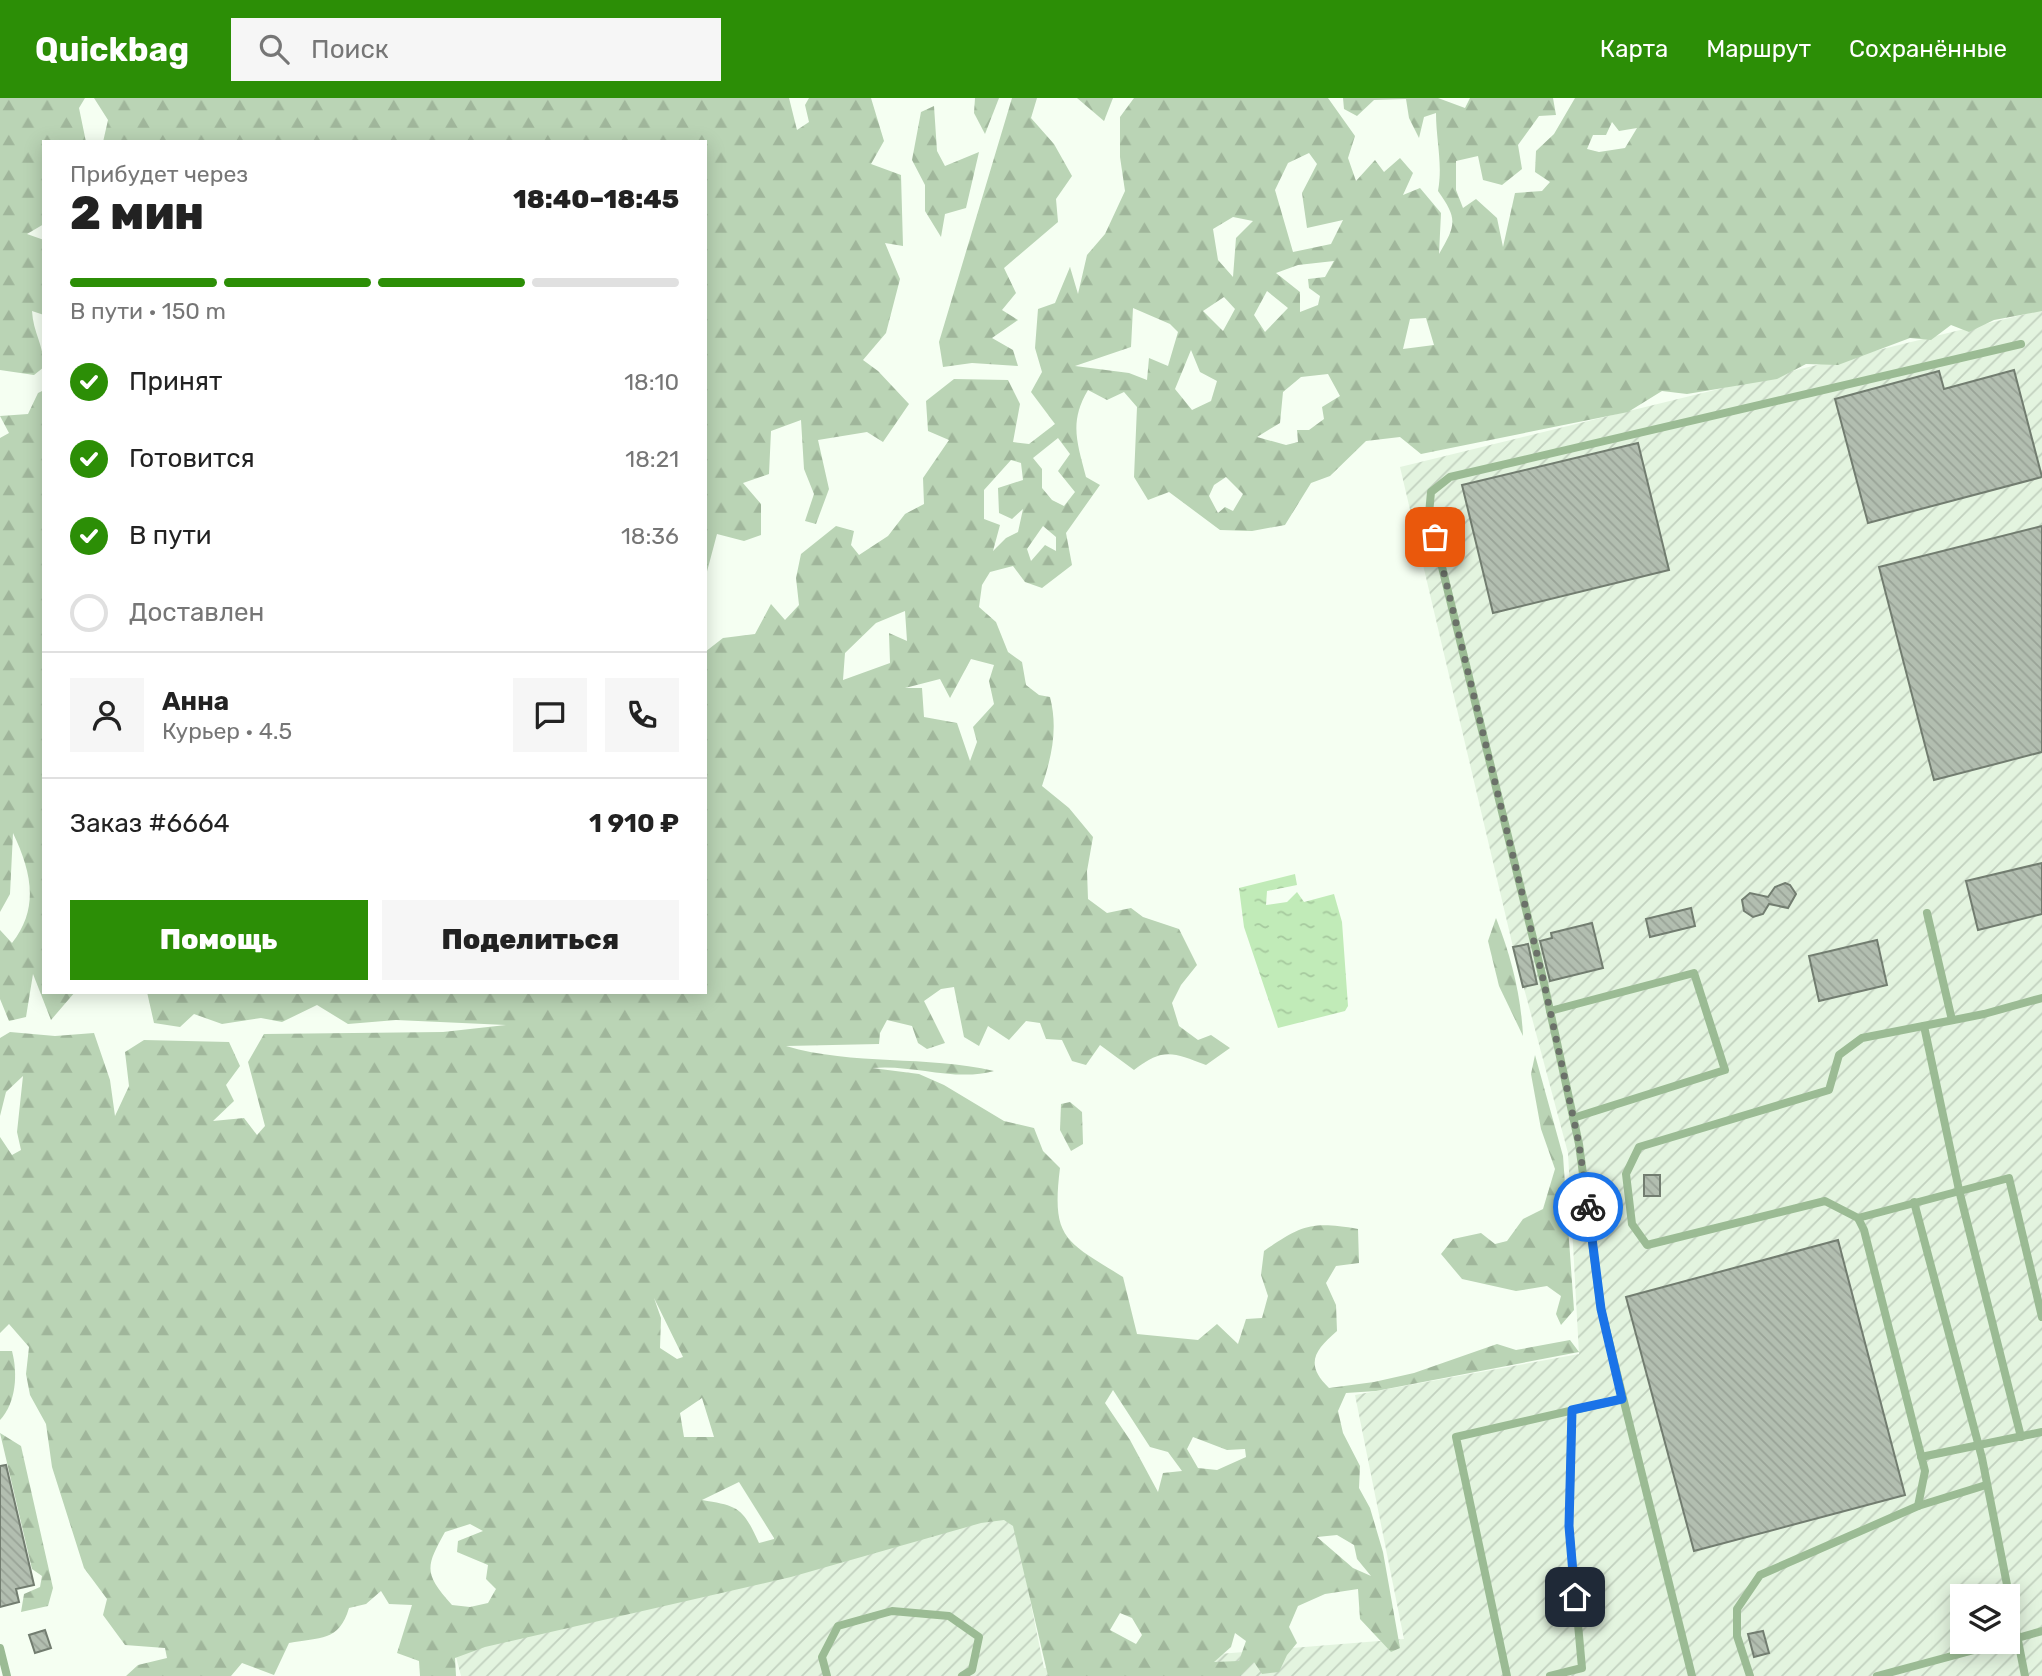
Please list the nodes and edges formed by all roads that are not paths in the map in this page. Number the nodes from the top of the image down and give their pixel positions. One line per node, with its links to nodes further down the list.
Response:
1 (2021, 344): 4 (lane)
2 (1927, 913): 5 (lane)
3 (2042, 998): 5 (lane)
4 (1550, 1011): 7 (lane); 7 (lane)
5 (1951, 1020): 6 (lane)
6 (1924, 1026): 8 (lane); 10 (lane)
7 (1573, 1118): 12 (lane)
8 (1959, 1190): 9 (lane); 11 (lane); 15 (lane)
9 (1914, 1202): 10 (lane); 16 (lane)
10 (1858, 1218): 17 (lane)
11 (2042, 1317)
12 (1622, 1399): 13 (lane); 31 (lane)
13 (1572, 1410): 29 (lane); 30 (lane)
14 (2042, 1432): 15 (lane)
15 (2021, 1437): 16 (lane)
16 (1978, 1446): 17 (lane); 18 (lane)
17 (1921, 1457): 19 (lane)
18 (1986, 1485): 19 (lane); 20 (lane)
19 (1917, 1506): 32 (lane)
20 (2006, 1584)
21 (2042, 1631): 22 (lane)
22 (2020, 1637)
23 (0, 1647): 26 (lane)
24 (2020, 1652): 34 (lane)
25 (1957, 1654): 33 (lane)
26 (7, 1676)
27 (827, 1676): 28 (lane)
28 (962, 1676)
29 (1507, 1676)
30 (1550, 1676)
31 (1692, 1676)
32 (1750, 1676)
33 (1877, 1676)
34 (2025, 1676)

